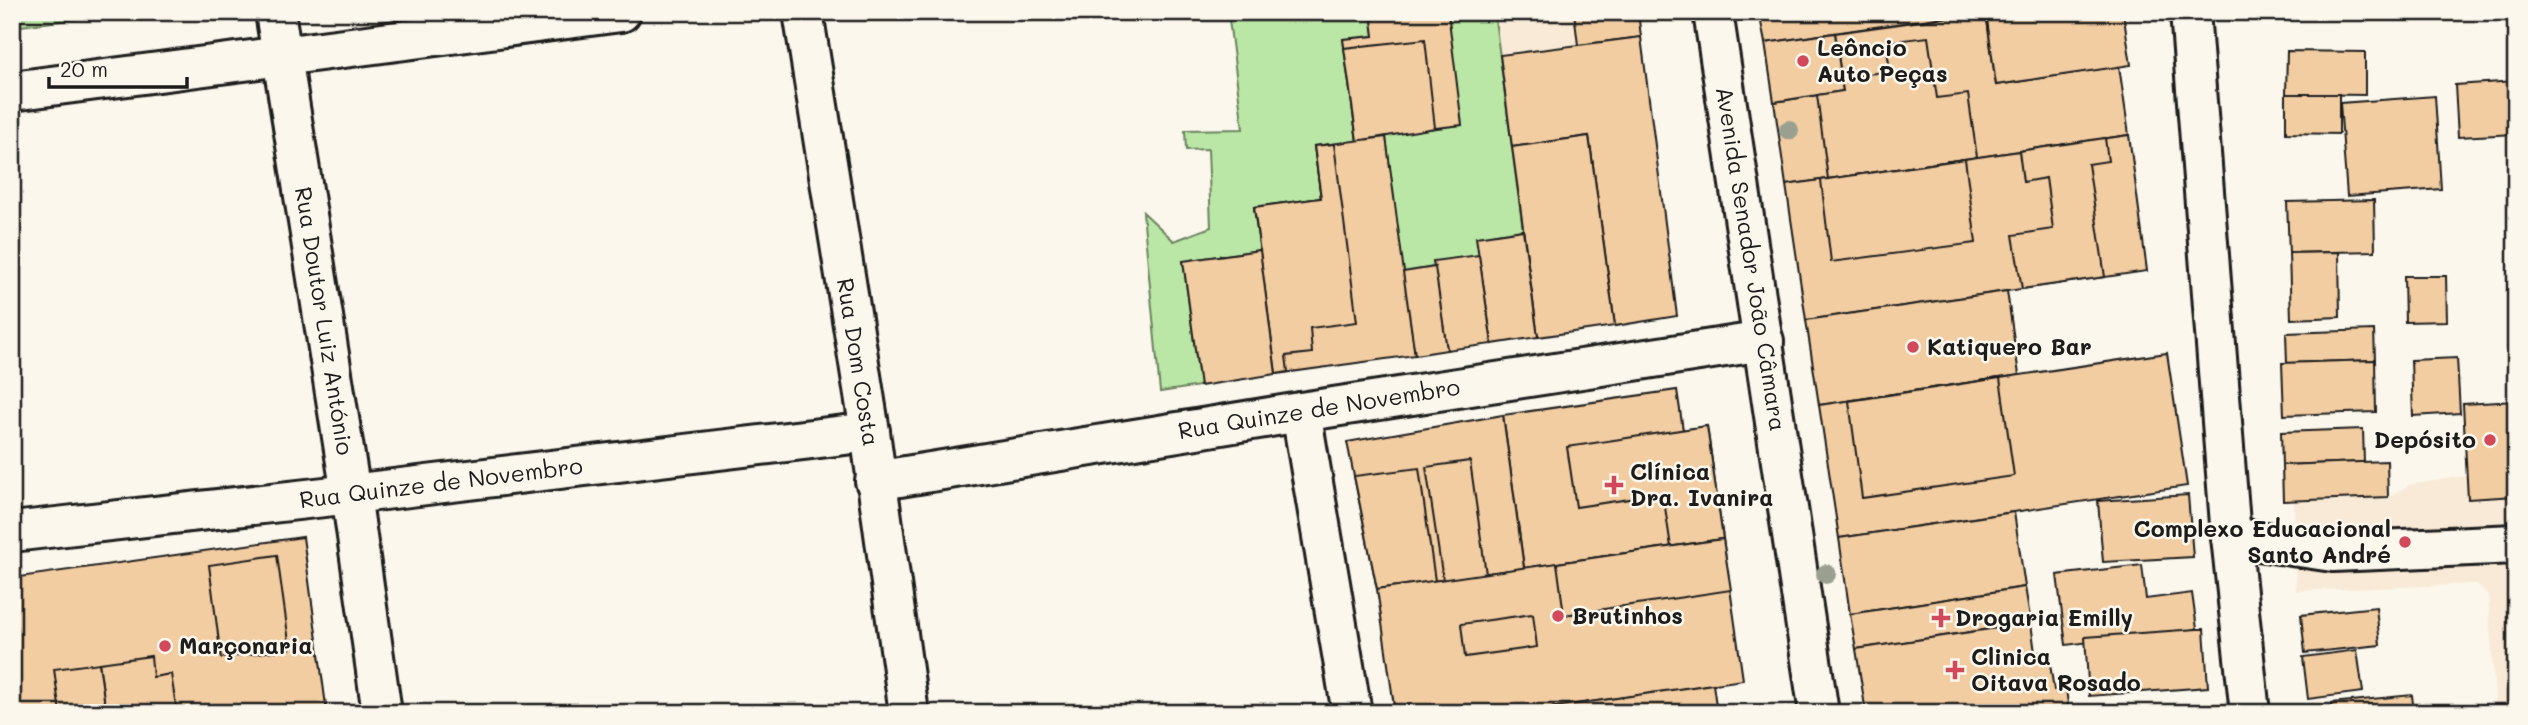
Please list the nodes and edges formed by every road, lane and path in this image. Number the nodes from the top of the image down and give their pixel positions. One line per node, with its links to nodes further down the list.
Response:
1 (275, 12): 6 (street, Rua Doutor Luiz António)
2 (621, 12): 6 (street)
3 (803, 12): 10 (street, Rua Dom Costa)
4 (1713, 12): 8 (street, Avenida Senador João Câmara)
5 (2190, 12): 14 (street)
6 (281, 55): 7 (street); 12 (street, Rua Doutor Luiz António)
7 (12, 91)
8 (1764, 341): 9 (street, Rua Quinze de Novembro); 19 (street, Avenida Senador João Câmara)
9 (1301, 411): 11 (street, Rua Quinze de Novembro); 18 (street)
10 (870, 432): 11 (street, Rua Dom Costa); 12 (street, Rua Quinze de Novembro)
11 (875, 481): 17 (street, Rua Dom Costa)
12 (351, 495): 13 (street, Rua Quinze de Novembro); 16 (street, Rua Doutor Luiz António)
13 (12, 532)
14 (2231, 537): 15 (street); 20 (street)
15 (2516, 544)
16 (382, 713)
17 (909, 713)
18 (1352, 713)
19 (1819, 713)
20 (2250, 713)

